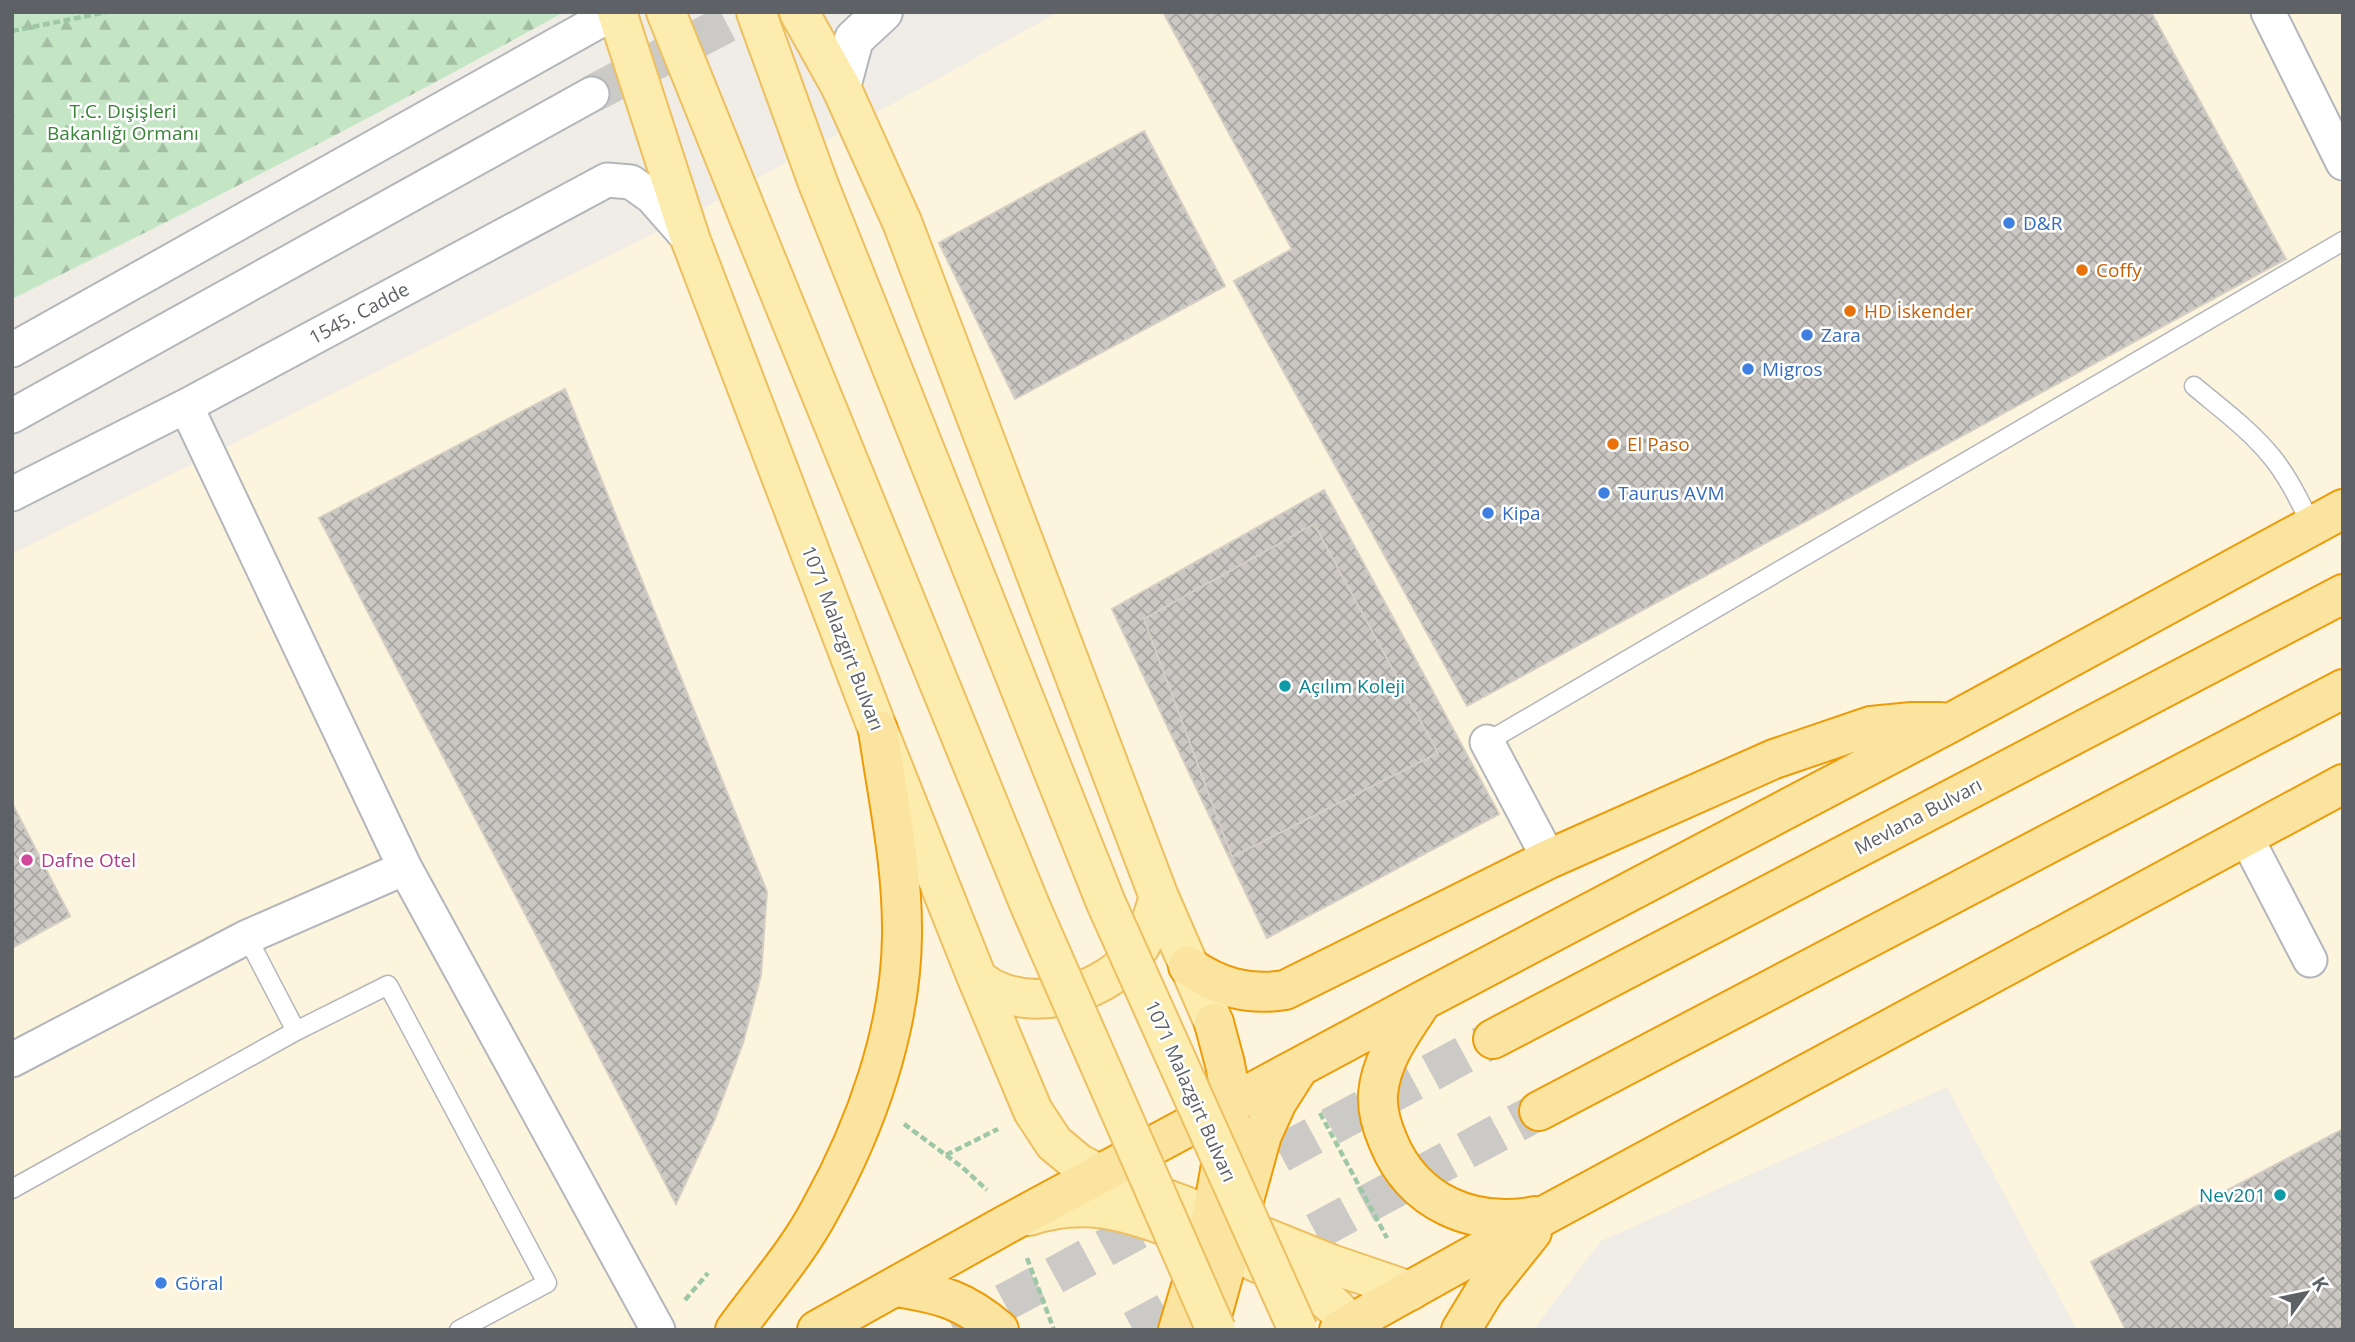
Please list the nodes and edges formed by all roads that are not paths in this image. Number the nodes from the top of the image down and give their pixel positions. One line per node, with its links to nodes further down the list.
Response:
1 (616, 12): 10 (main road, 1071 Malazgirt Bulvarı); 12 (street)
2 (666, 12): 55 (main road, bridge)
3 (756, 12): 56 (main road, 1071 Malazgirt Bulvarı, bridge)
4 (799, 12): 7 (main road)
5 (883, 12): 7 (main road)
6 (2268, 12): 9 (street)
7 (841, 87): 27 (main road)
8 (592, 94): 15 (street)
9 (2343, 163)
10 (691, 241): 14 (street, 1545. Cadde); 21 (main road, 1071 Malazgirt Bulvarı)
11 (2343, 241): 22 (lane)
12 (12, 350)
13 (2194, 386): 17 (lane)
14 (186, 406): 16 (street, 1545. Cadde); 26 (street)
15 (12, 416)
16 (12, 494)
17 (2328, 518): 20 (highway)
18 (2343, 594): 35 (highway, Mevlana Bulvarı)
19 (2343, 690): 39 (highway)
20 (1950, 723): 25 (highway); 32 (highway)
21 (878, 730): 31 (main road, 1071 Malazgirt Bulvarı); 50 (highway)
22 (1487, 742): 25 (street)
23 (2343, 783): 24 (highway)
24 (2246, 837): 29 (street); 42 (highway)
25 (1549, 859): 30 (highway)
26 (405, 868): 28 (street); 49 (street)
27 (1159, 897): 30 (main road); 31 (main road)
28 (247, 937): 34 (lane); 36 (street)
29 (2310, 960)
30 (1188, 966): 33 (main road)
31 (976, 978): 40 (main road, 1071 Malazgirt Bulvarı)
32 (1422, 1001): 37 (highway); 42 (highway)
33 (1214, 1023): 38 (highway)
34 (296, 1031): 41 (lane); 48 (lane)
35 (1493, 1039)
36 (12, 1060)
37 (1300, 1067): 38 (highway); 44 (highway)
38 (1232, 1103): 40 (highway); 44 (highway)
39 (1539, 1111)
40 (1099, 1174): 43 (highway); 44 (main road, 1071 Malazgirt Bulvarı)
41 (12, 1189)
42 (1547, 1214): 46 (highway); 57 (highway)
43 (1008, 1223): 44 (main road, 1071 Malazgirt Bulvarı); 45 (highway)
44 (1221, 1234): 46 (main road, 1071 Malazgirt Bulvarı); 47 (main road, 1071 Malazgirt Bulvarı); 53 (highway); 54 (highway)
45 (896, 1287): 51 (highway); 52 (highway)
46 (1410, 1291): 47 (highway)
47 (1347, 1328)
48 (459, 1330)
49 (658, 1330)
50 (735, 1330)
51 (817, 1330)
52 (999, 1330)
53 (1178, 1330)
54 (1208, 1330)
55 (1216, 1330)
56 (1298, 1330)
57 (1461, 1330)

